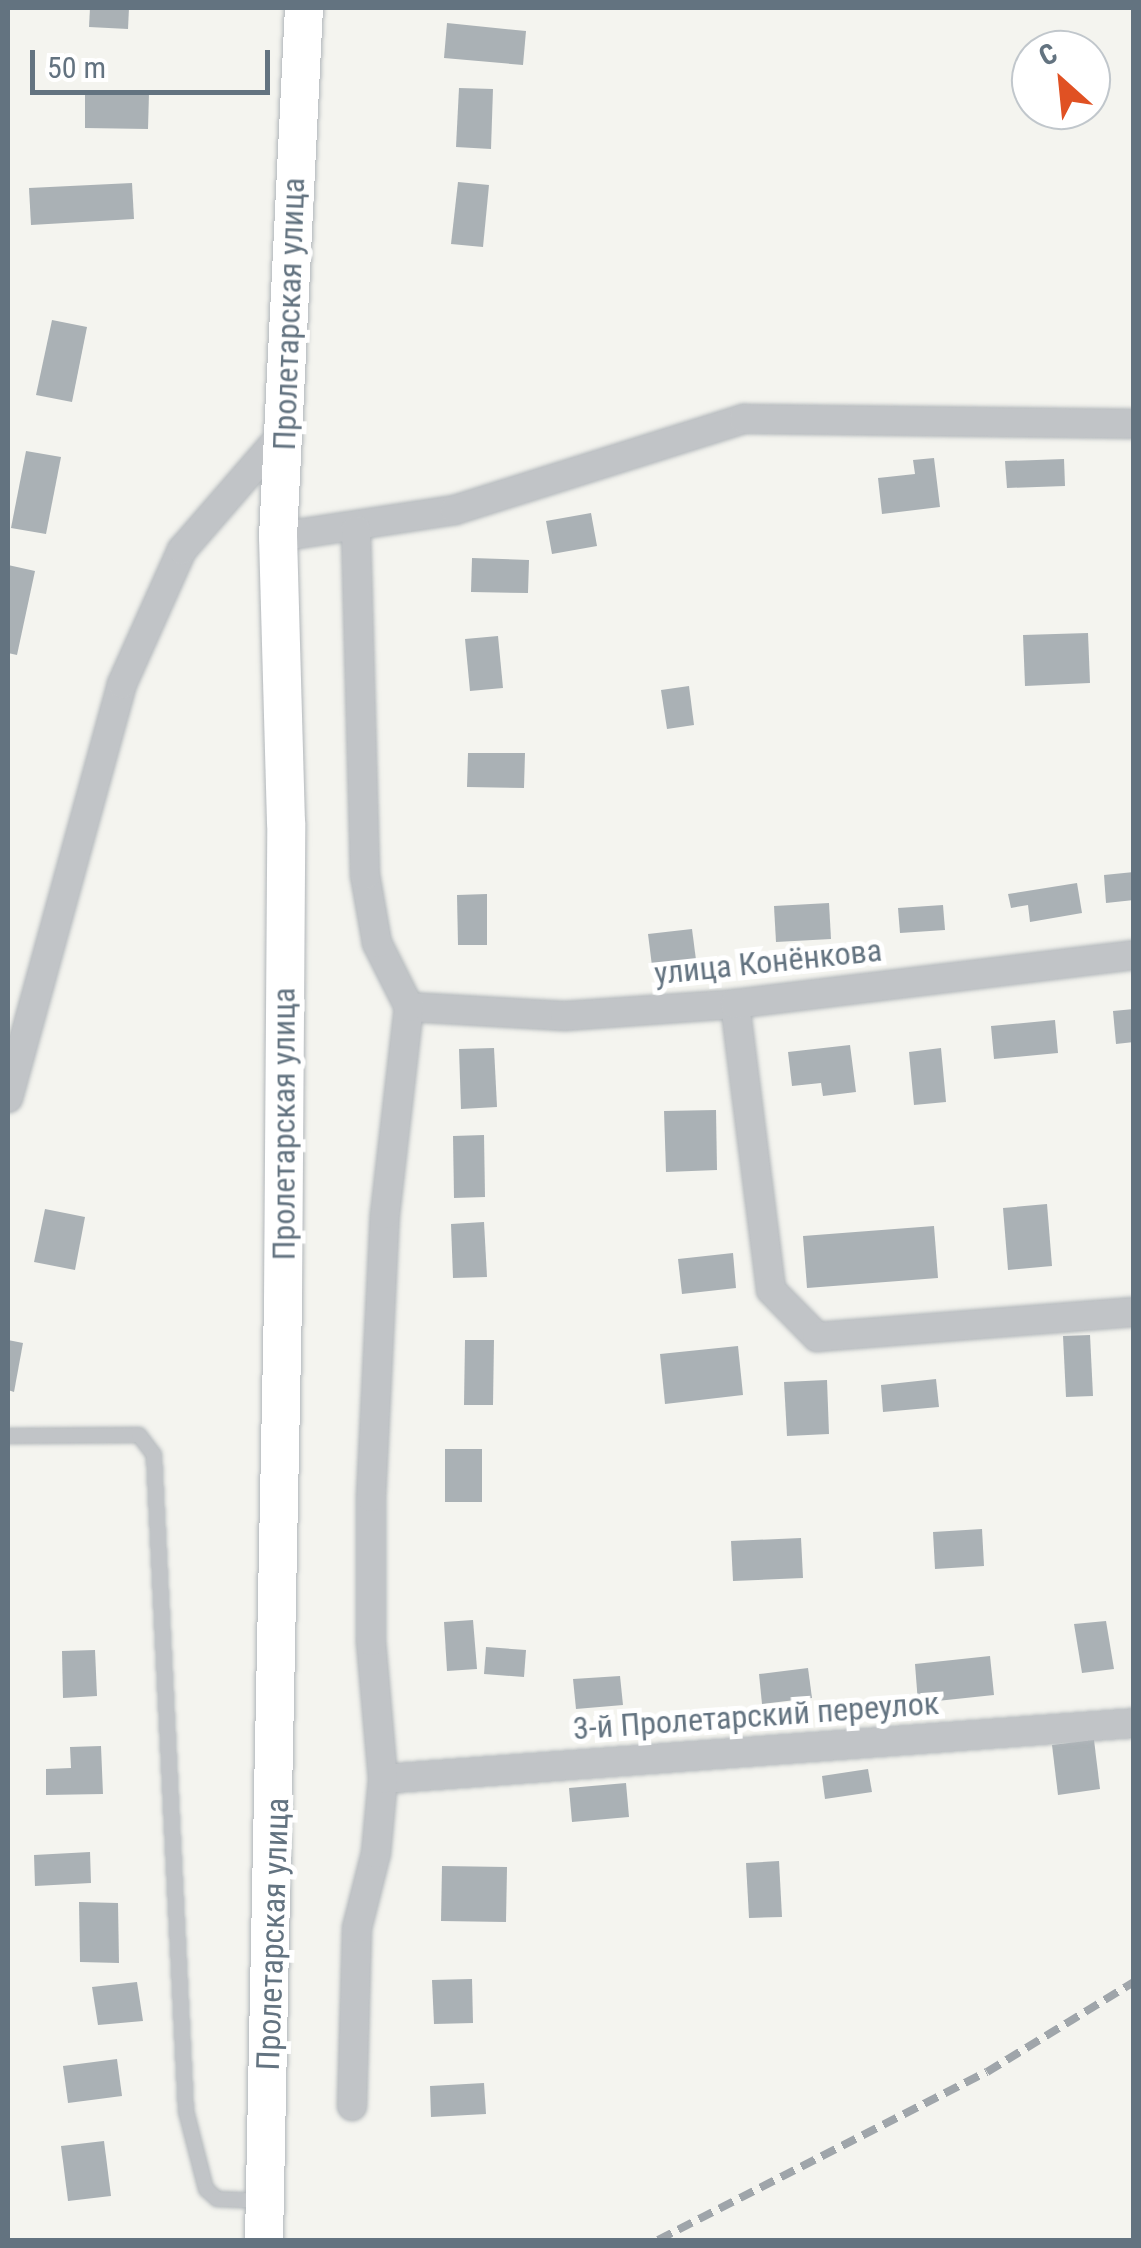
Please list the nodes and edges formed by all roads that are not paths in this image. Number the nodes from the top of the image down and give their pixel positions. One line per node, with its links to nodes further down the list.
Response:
1 (304, 8): 3 (main road, Пролетарская улица)
2 (1134, 424): 4 (street)
3 (286, 430): 5 (main road, Пролетарская улица); 9 (street)
4 (356, 530): 5 (street); 8 (street)
5 (278, 537): 15 (main road, Пролетарская улица)
6 (1134, 955): 7 (street, улица Конёнкова)
7 (736, 1004): 8 (street, улица Конёнкова); 10 (street)
8 (409, 1007): 13 (street)
9 (8, 1098)
10 (1134, 1312)
11 (8, 1436): 15 (lane)
12 (1134, 1723): 13 (street, 3-й Пролетарский переулок)
13 (383, 1779): 14 (street)
14 (352, 2106)
15 (265, 2201): 16 (main road, Пролетарская улица)
16 (264, 2240)

